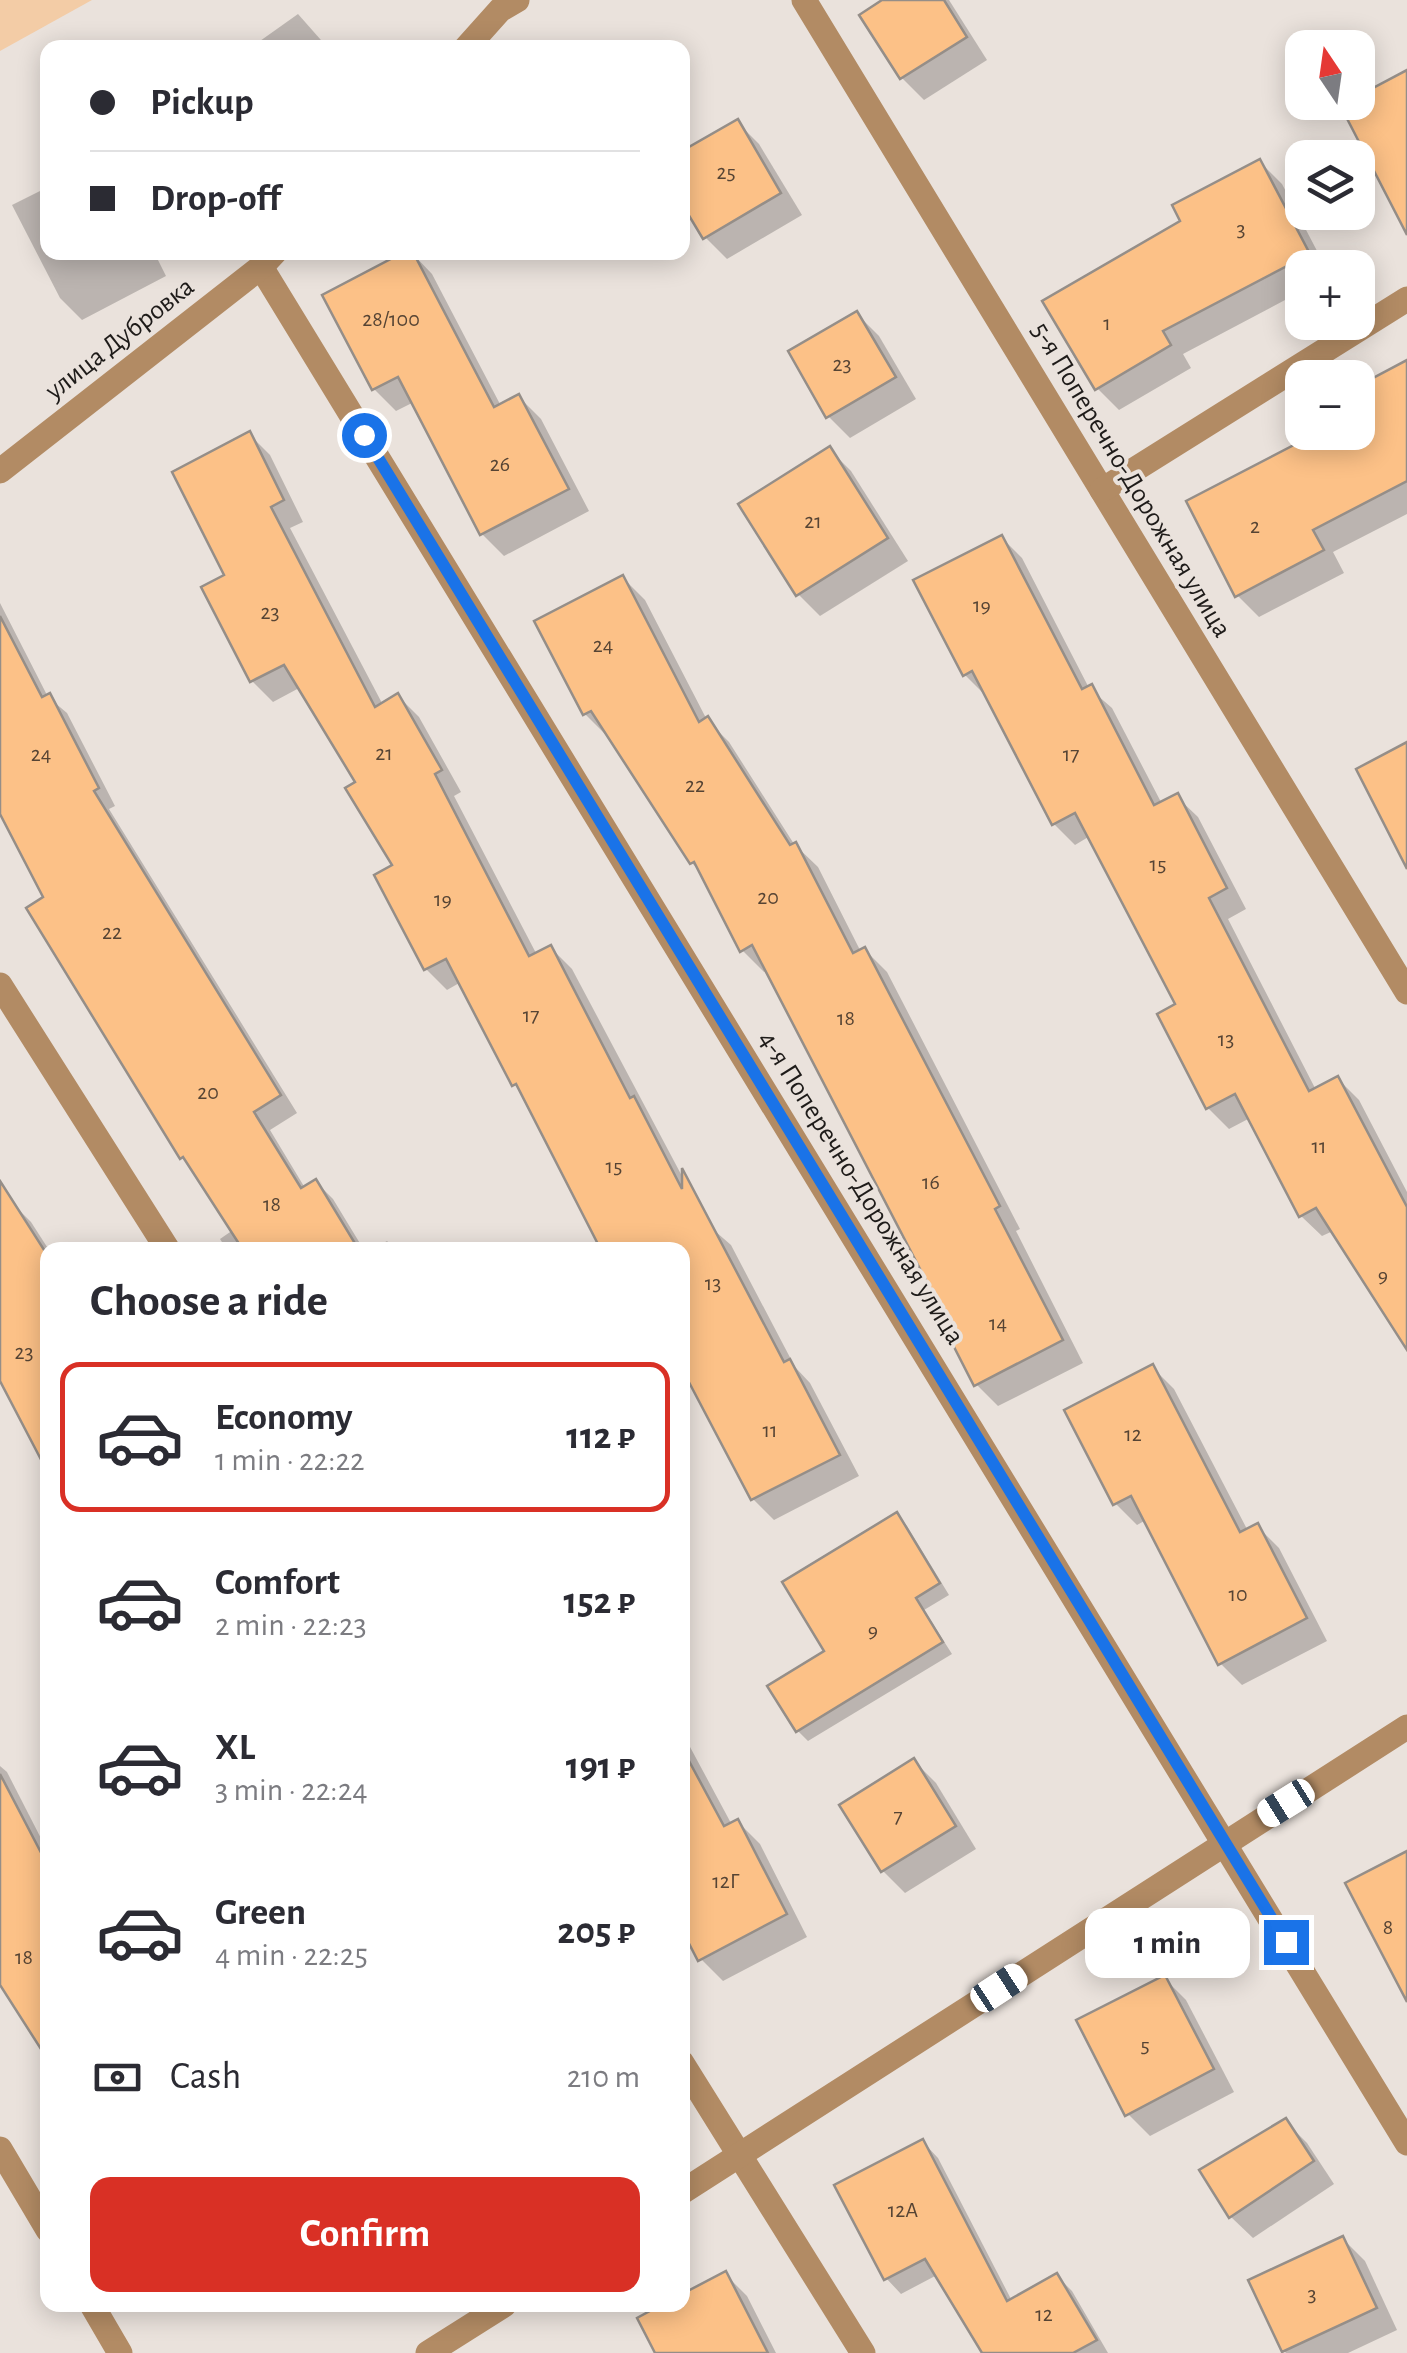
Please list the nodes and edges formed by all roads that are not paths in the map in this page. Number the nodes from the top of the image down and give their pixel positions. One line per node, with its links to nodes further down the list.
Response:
1 (517, 0): 3 (street)
2 (804, 0): 7 (street, 5-я Поперечно-Дорожная улица)
3 (473, 40)
4 (268, 260): 6 (street, улица Дубровка); 12 (street, 4-я Поперечно-Дорожная улица)
5 (1407, 300): 7 (street)
6 (0, 472)
7 (1102, 490): 9 (street, 5-я Поперечно-Дорожная улица)
8 (0, 985): 10 (street)
9 (1406, 986)
10 (163, 1242)
11 (1407, 1727): 12 (street)
12 (1226, 1841): 14 (street, 4-я Поперечно-Дорожная улица); 16 (street)
13 (690, 2076): 16 (street)
14 (1407, 2142)
15 (0, 2149): 18 (street)
16 (741, 2156): 17 (street); 23 (street)
17 (690, 2187)
18 (40, 2216)
19 (96, 2312): 21 (street)
20 (493, 2312): 22 (street)
21 (120, 2353)
22 (428, 2353)
23 (863, 2353)

